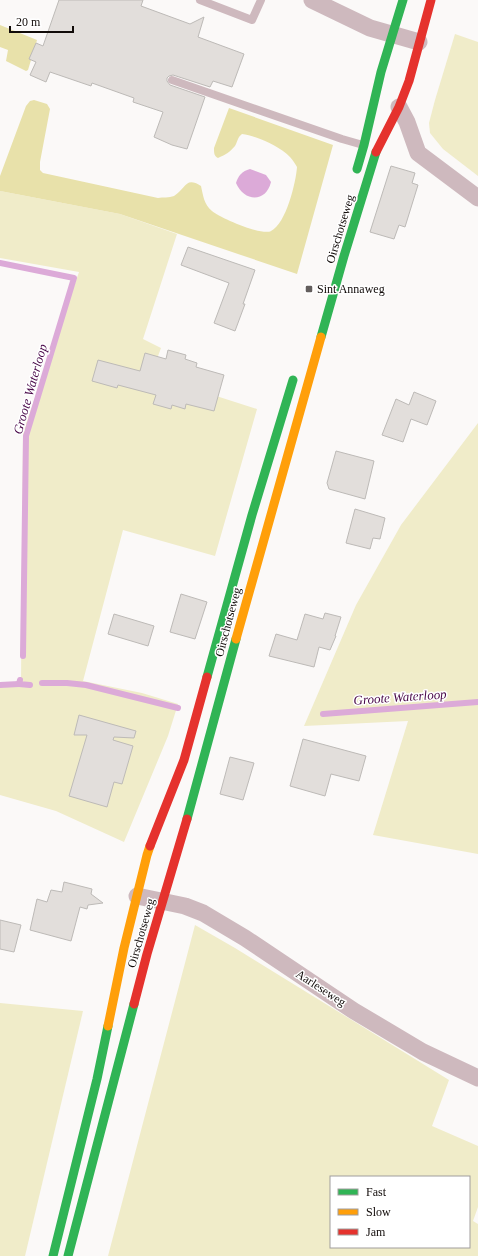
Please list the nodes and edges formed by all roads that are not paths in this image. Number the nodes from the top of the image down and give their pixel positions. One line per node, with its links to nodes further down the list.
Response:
1 (200, 0): 2 (lane)
2 (261, 0)
3 (312, 0): 6 (street)
4 (403, 0): 6 (main road)
5 (431, 0): 7 (main road, Oirschotseweg)
6 (393, 35): 7 (street); 10 (main road)
7 (419, 42): 9 (main road, Oirschotseweg)
8 (172, 80): 10 (lane)
9 (399, 107): 11 (main road, Oirschotseweg); 13 (street)
10 (364, 145): 11 (lane); 12 (main road)
11 (377, 150): 16 (main road, Oirschotseweg)
12 (355, 176)
13 (478, 198)
14 (295, 372): 15 (main road, Oirschotseweg)
15 (137, 896): 16 (street, Aarleseweg); 18 (main road, Oirschotseweg)
16 (163, 901): 17 (street, Aarleseweg); 19 (main road, Oirschotseweg)
17 (478, 1078)
18 (53, 1256)
19 (68, 1256)

